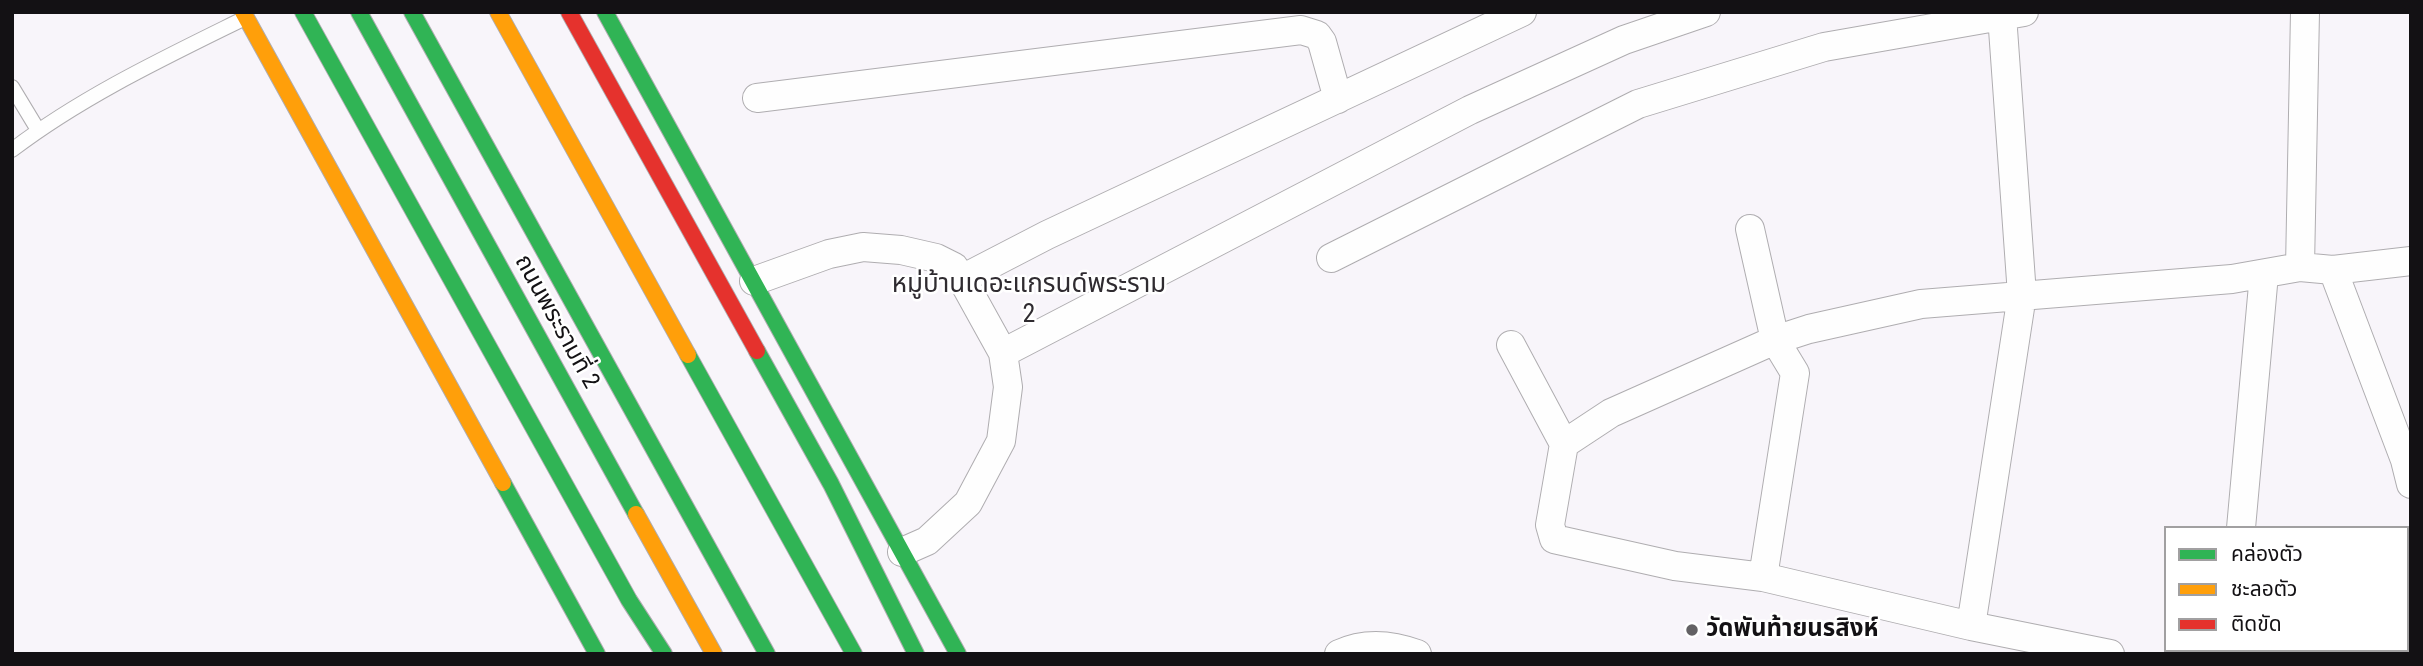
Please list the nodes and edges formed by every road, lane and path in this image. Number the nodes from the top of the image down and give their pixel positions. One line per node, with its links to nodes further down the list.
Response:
1 (303, 12): 37 (main road)
2 (359, 12): 38 (main road, ถนนพระรามที่ 2)
3 (412, 12): 39 (main road)
4 (482, 12): 40 (main road)
5 (498, 12): 41 (main road)
6 (569, 12): 42 (main road)
7 (605, 12): 25 (main road)
8 (1522, 12): 15 (street)
9 (1706, 12): 29 (street)
10 (2305, 12): 21 (street)
11 (2013, 13): 19 (street); 26 (street)
12 (245, 15): 16 (lane); 36 (main road)
13 (12, 87): 16 (lane)
14 (757, 98): 15 (street)
15 (1338, 99): 24 (street)
16 (38, 130): 17 (lane)
17 (12, 150)
18 (1749, 229): 27 (street)
19 (1331, 258)
20 (2411, 261): 22 (street)
21 (2300, 267): 22 (street); 23 (street)
22 (2333, 270): 31 (street)
23 (2264, 274): 26 (street); 32 (street)
24 (962, 279): 25 (street); 29 (street)
25 (754, 281): 33 (main road)
26 (2022, 295): 27 (street); 35 (street)
27 (1774, 340): 30 (street); 34 (street)
28 (1511, 345): 30 (street)
29 (1003, 353): 33 (street)
30 (1564, 444): 34 (street)
31 (2411, 484)
32 (2241, 526)
33 (902, 552): 43 (main road)
34 (1762, 577): 35 (street)
35 (1971, 626): 46 (street)
36 (597, 654)
37 (664, 654)
38 (714, 654)
39 (767, 654)
40 (837, 654)
41 (854, 654)
42 (916, 654)
43 (958, 654)
44 (1339, 654): 45 (street)
45 (1416, 654)
46 (2110, 654)

